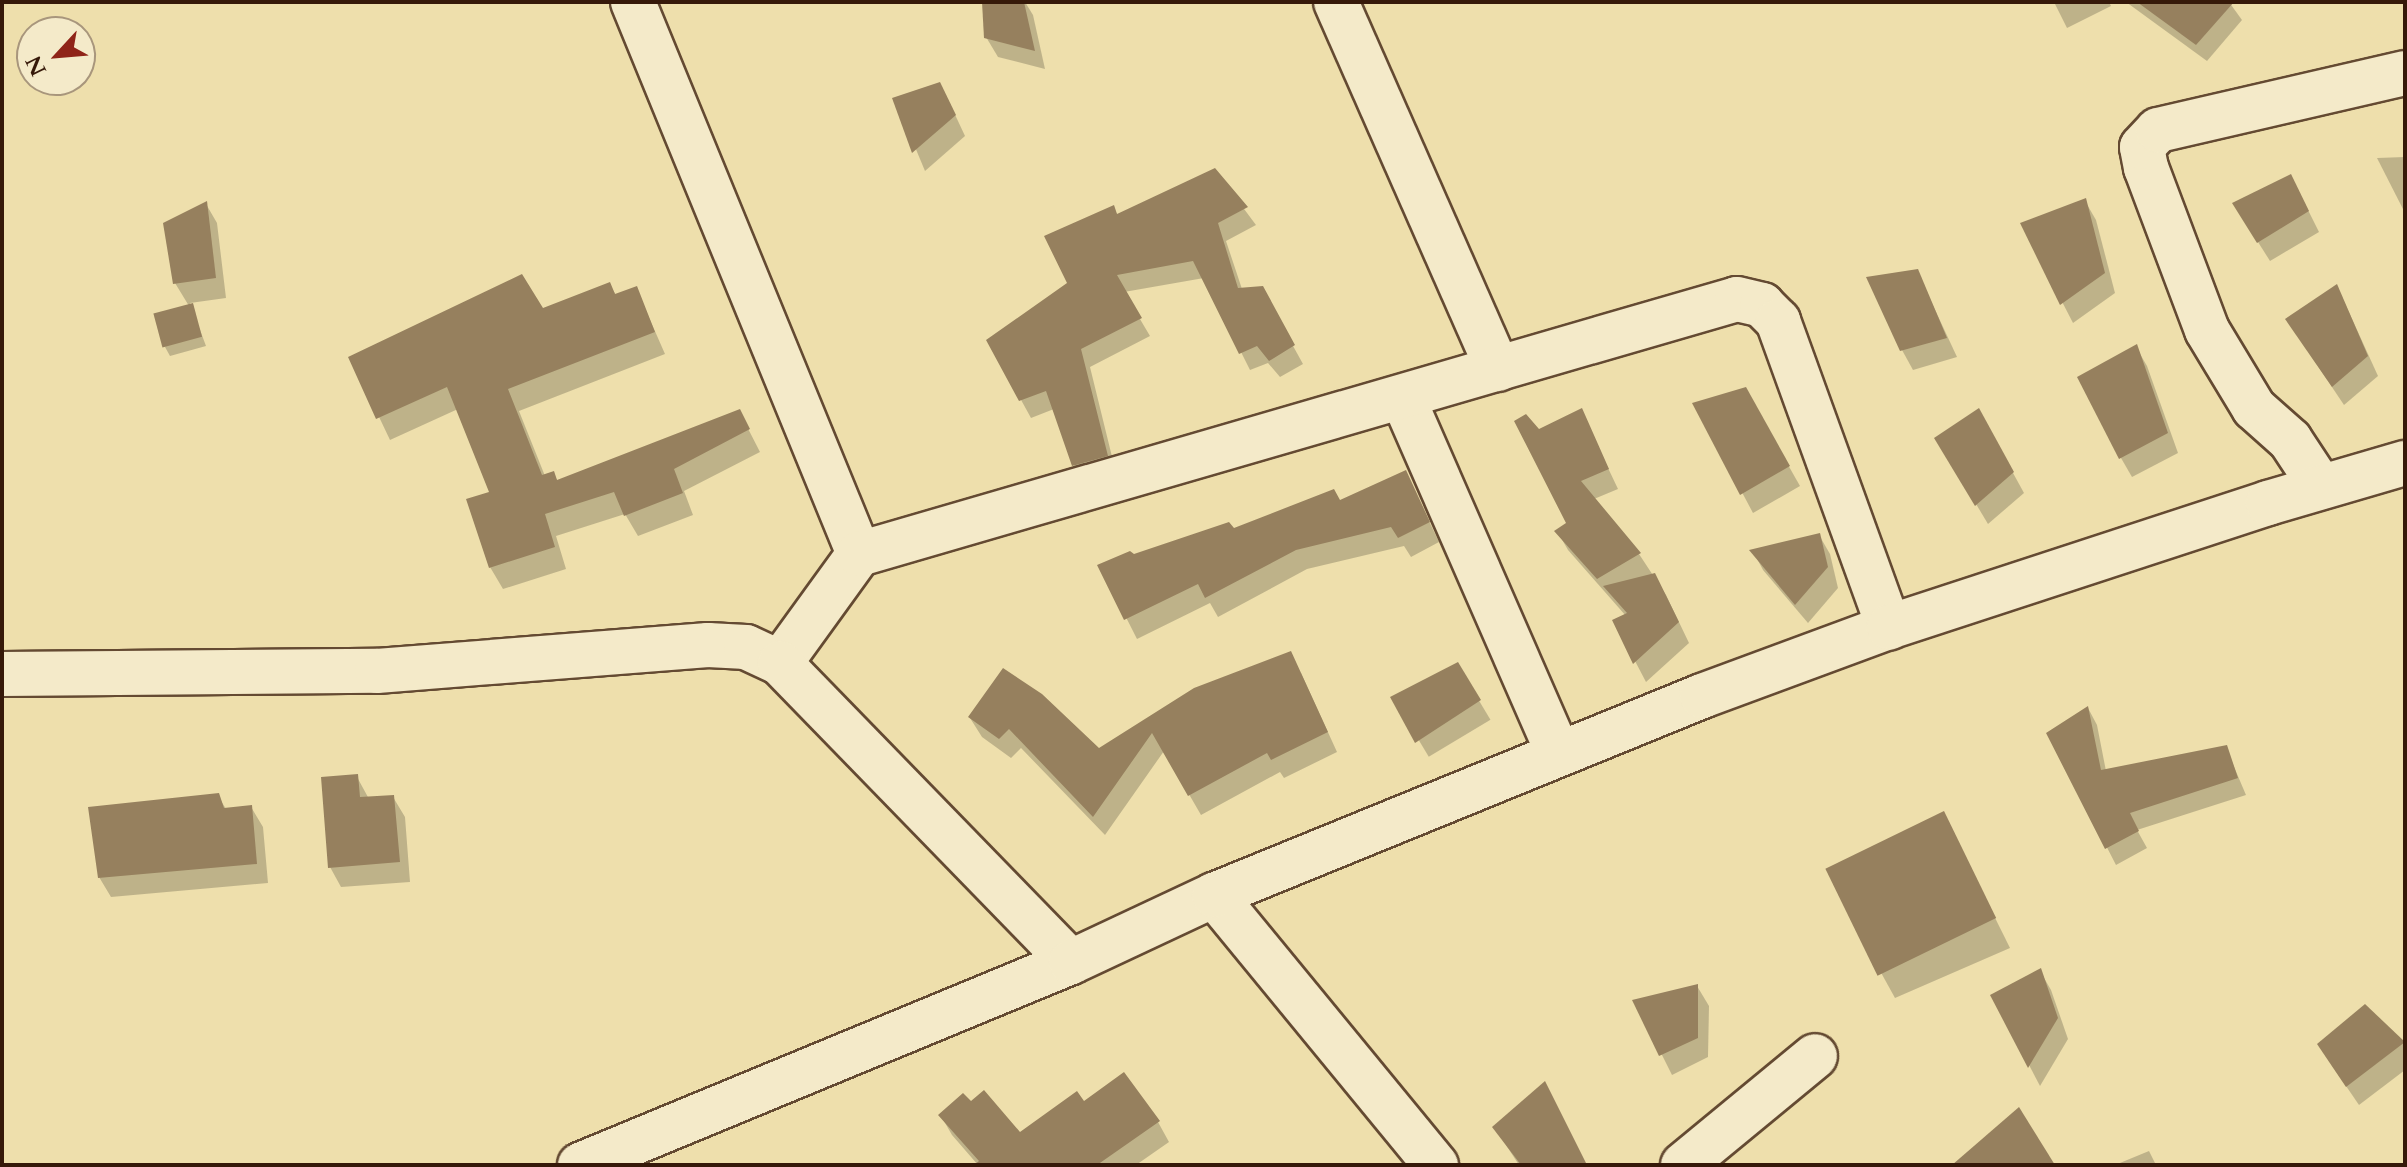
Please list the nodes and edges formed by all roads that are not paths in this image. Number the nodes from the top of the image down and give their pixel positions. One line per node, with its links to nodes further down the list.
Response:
1 (633, 2): 8 (street)
2 (1336, 2): 4 (street)
3 (2405, 73): 7 (street)
4 (1498, 369): 5 (street); 9 (street)
5 (1403, 398): 8 (street); 12 (street)
6 (2405, 463): 7 (street)
7 (2321, 487): 9 (street)
8 (859, 554): 10 (street)
9 (1889, 627): 12 (street)
10 (780, 663): 11 (street); 14 (street)
11 (2, 674)
12 (1558, 753): 13 (street)
13 (1214, 895): 14 (street); 17 (street)
14 (1071, 962): 16 (street)
15 (1815, 1056): 18 (street)
16 (580, 1165)
17 (1436, 1165)
18 (1683, 1165)

